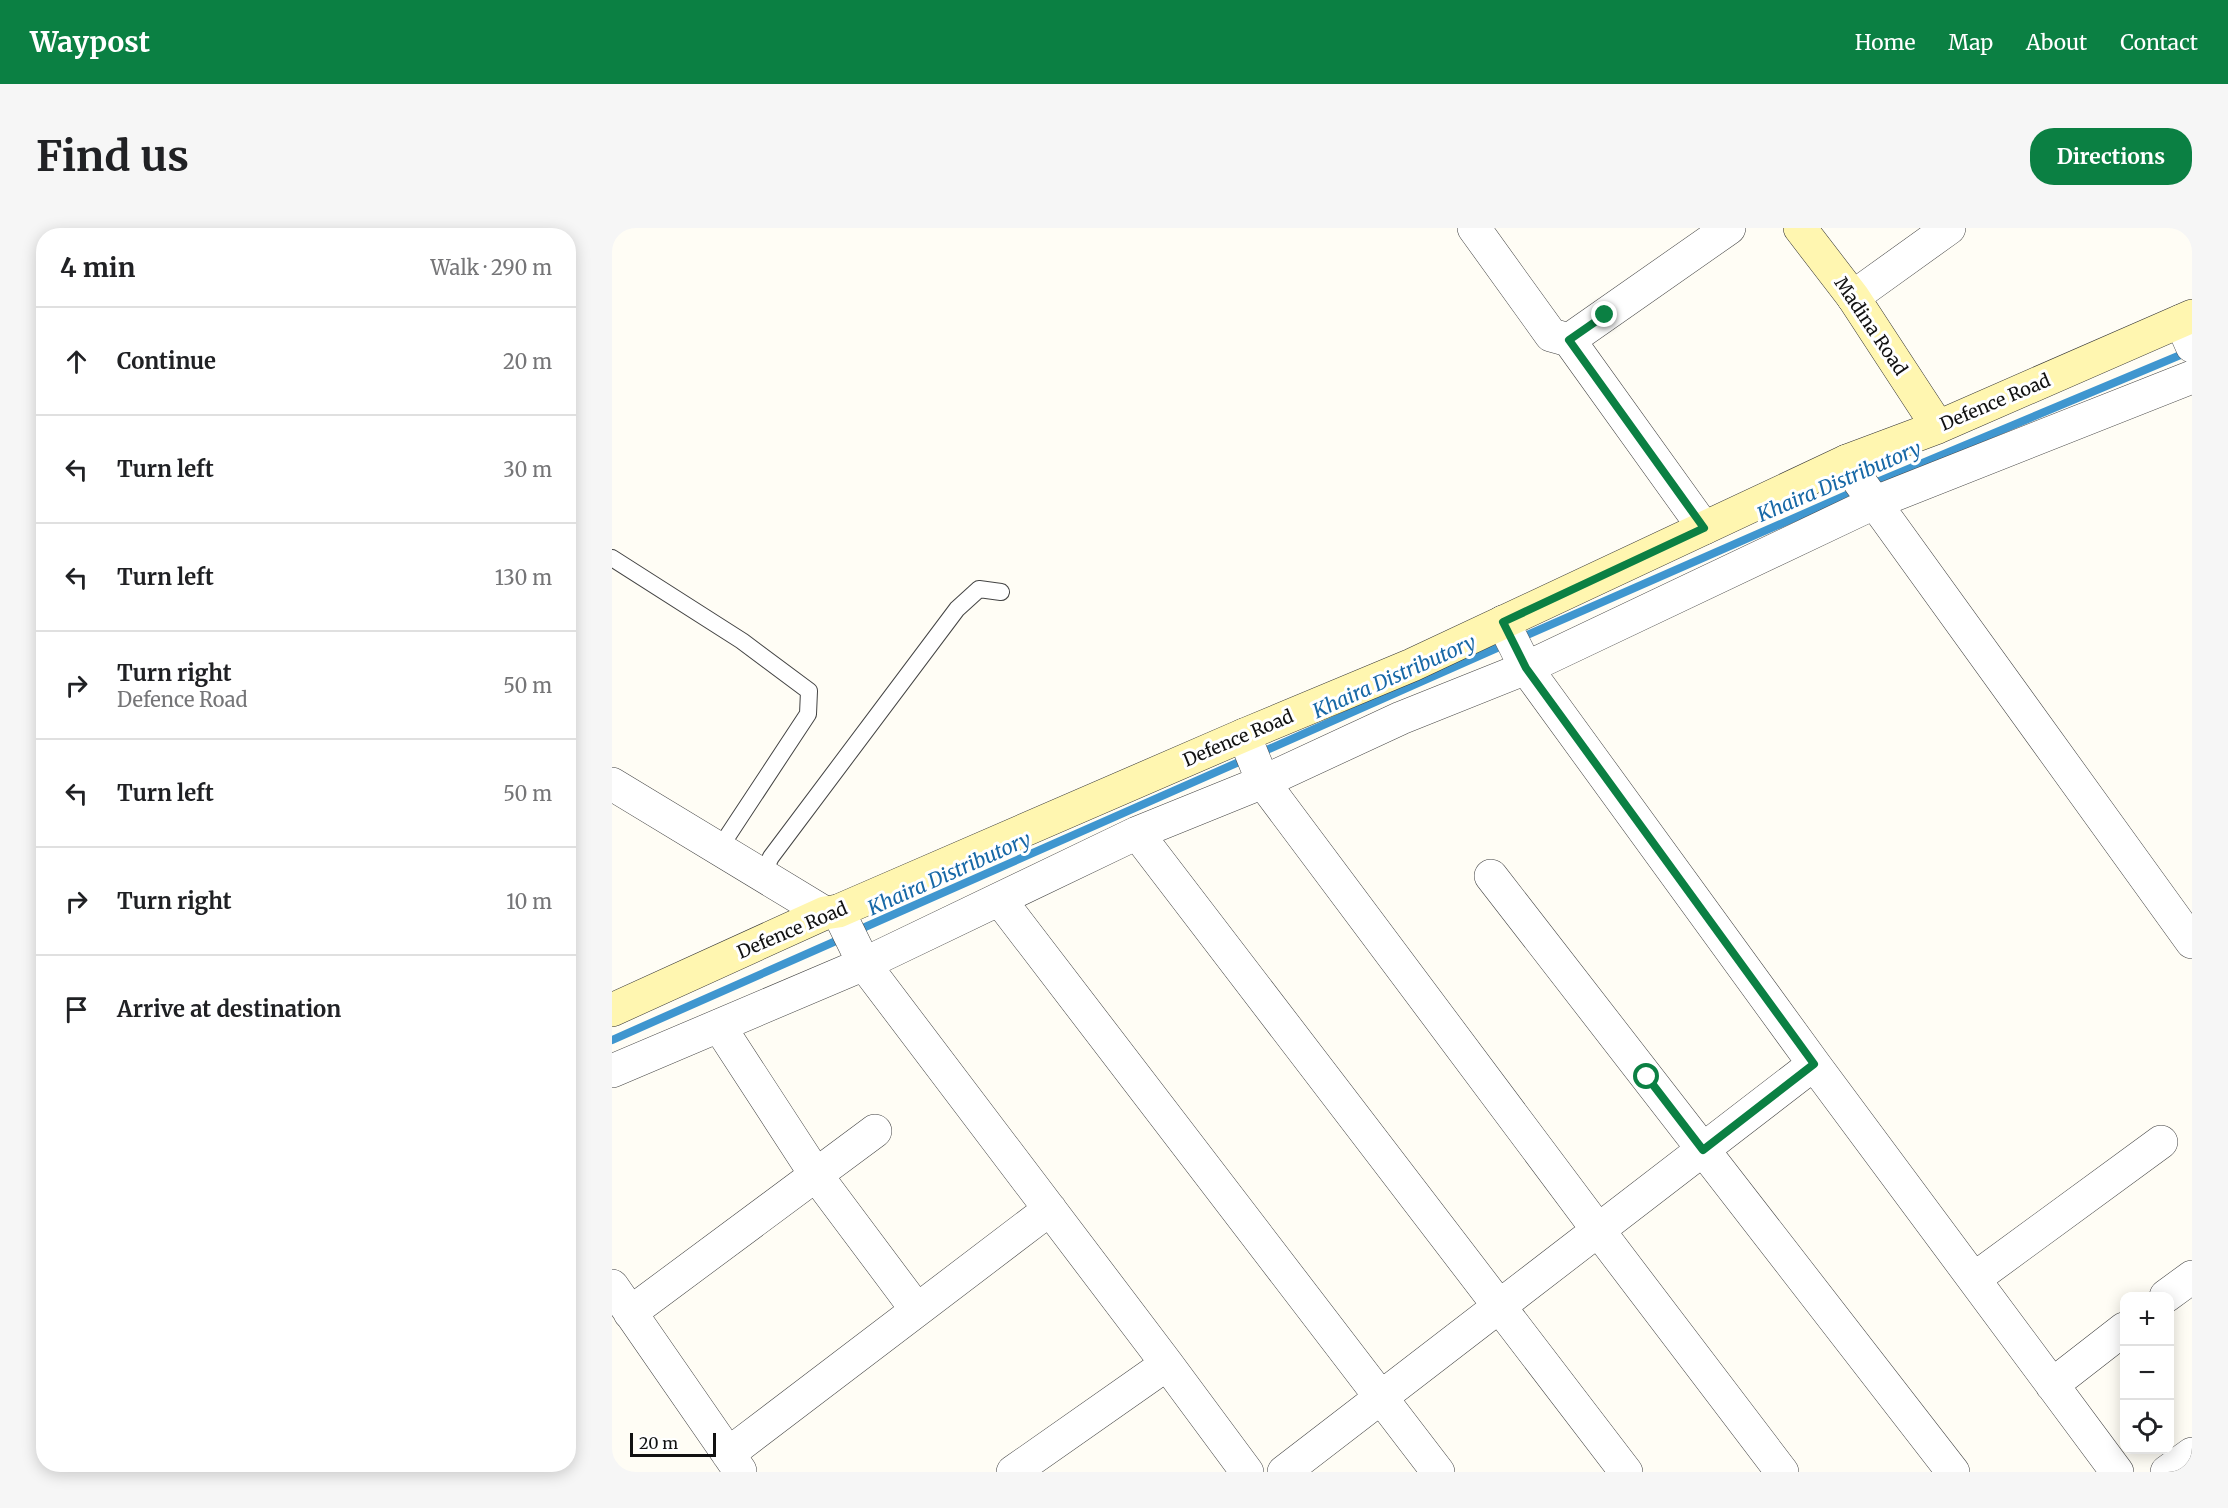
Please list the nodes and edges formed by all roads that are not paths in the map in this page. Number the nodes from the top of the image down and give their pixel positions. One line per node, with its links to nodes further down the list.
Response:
1 (1474, 228): 7 (street)
2 (1729, 228): 7 (street)
3 (1800, 228): 5 (street, Madina Road)
4 (1949, 228): 5 (street)
5 (1853, 297): 9 (street, Madina Road)
6 (2188, 328): 9 (street, Defence Road)
7 (1569, 340): 11 (street)
8 (2192, 377): 10 (street)
9 (1938, 427): 10 (street, Defence Road)
10 (1863, 484): 11 (street, Defence Road); 14 (street); 24 (street)
11 (1704, 528): 14 (street, Defence Road)
12 (612, 558): 19 (lane)
13 (1001, 592): 20 (lane)
14 (1514, 644): 15 (street, Defence Road); 15 (street); 28 (street)
15 (1388, 699): 16 (street, Defence Road); 16 (street)
16 (1253, 758): 18 (street); 23 (street, Defence Road); 35 (street)
17 (612, 784): 19 (street)
18 (1137, 832): 22 (street); 40 (street)
19 (719, 849): 20 (street)
20 (762, 875): 23 (street)
21 (1491, 876): 32 (street)
22 (1000, 900): 25 (street); 45 (street)
23 (836, 916): 25 (street); 26 (street, Defence Road)
24 (2192, 942)
25 (861, 959): 27 (street); 34 (street)
26 (612, 1010)
27 (719, 1026): 29 (street); 33 (street)
28 (1814, 1064): 32 (street); 37 (street)
29 (612, 1071)
30 (875, 1131): 33 (street)
31 (2161, 1142): 37 (street)
32 (1703, 1150): 35 (street); 54 (street)
33 (816, 1175): 39 (street); 41 (street)
34 (1050, 1209): 41 (street); 43 (street)
35 (1598, 1230): 40 (street); 53 (street)
36 (2192, 1277): 38 (street)
37 (1974, 1279): 44 (street)
38 (2171, 1292)
39 (621, 1299): 47 (street)
40 (1499, 1306): 45 (street); 52 (street)
41 (917, 1310): 47 (street)
42 (2120, 1332): 44 (street)
43 (1167, 1364): 48 (street); 49 (street)
44 (2052, 1385): 55 (street)
45 (1382, 1396): 50 (street); 51 (street)
46 (2192, 1454): 56 (street)
47 (734, 1463)
48 (1014, 1472)
49 (1247, 1472)
50 (1284, 1472)
51 (1438, 1472)
52 (1626, 1472)
53 (1782, 1472)
54 (1953, 1472)
55 (2117, 1472)
56 (2168, 1472)

